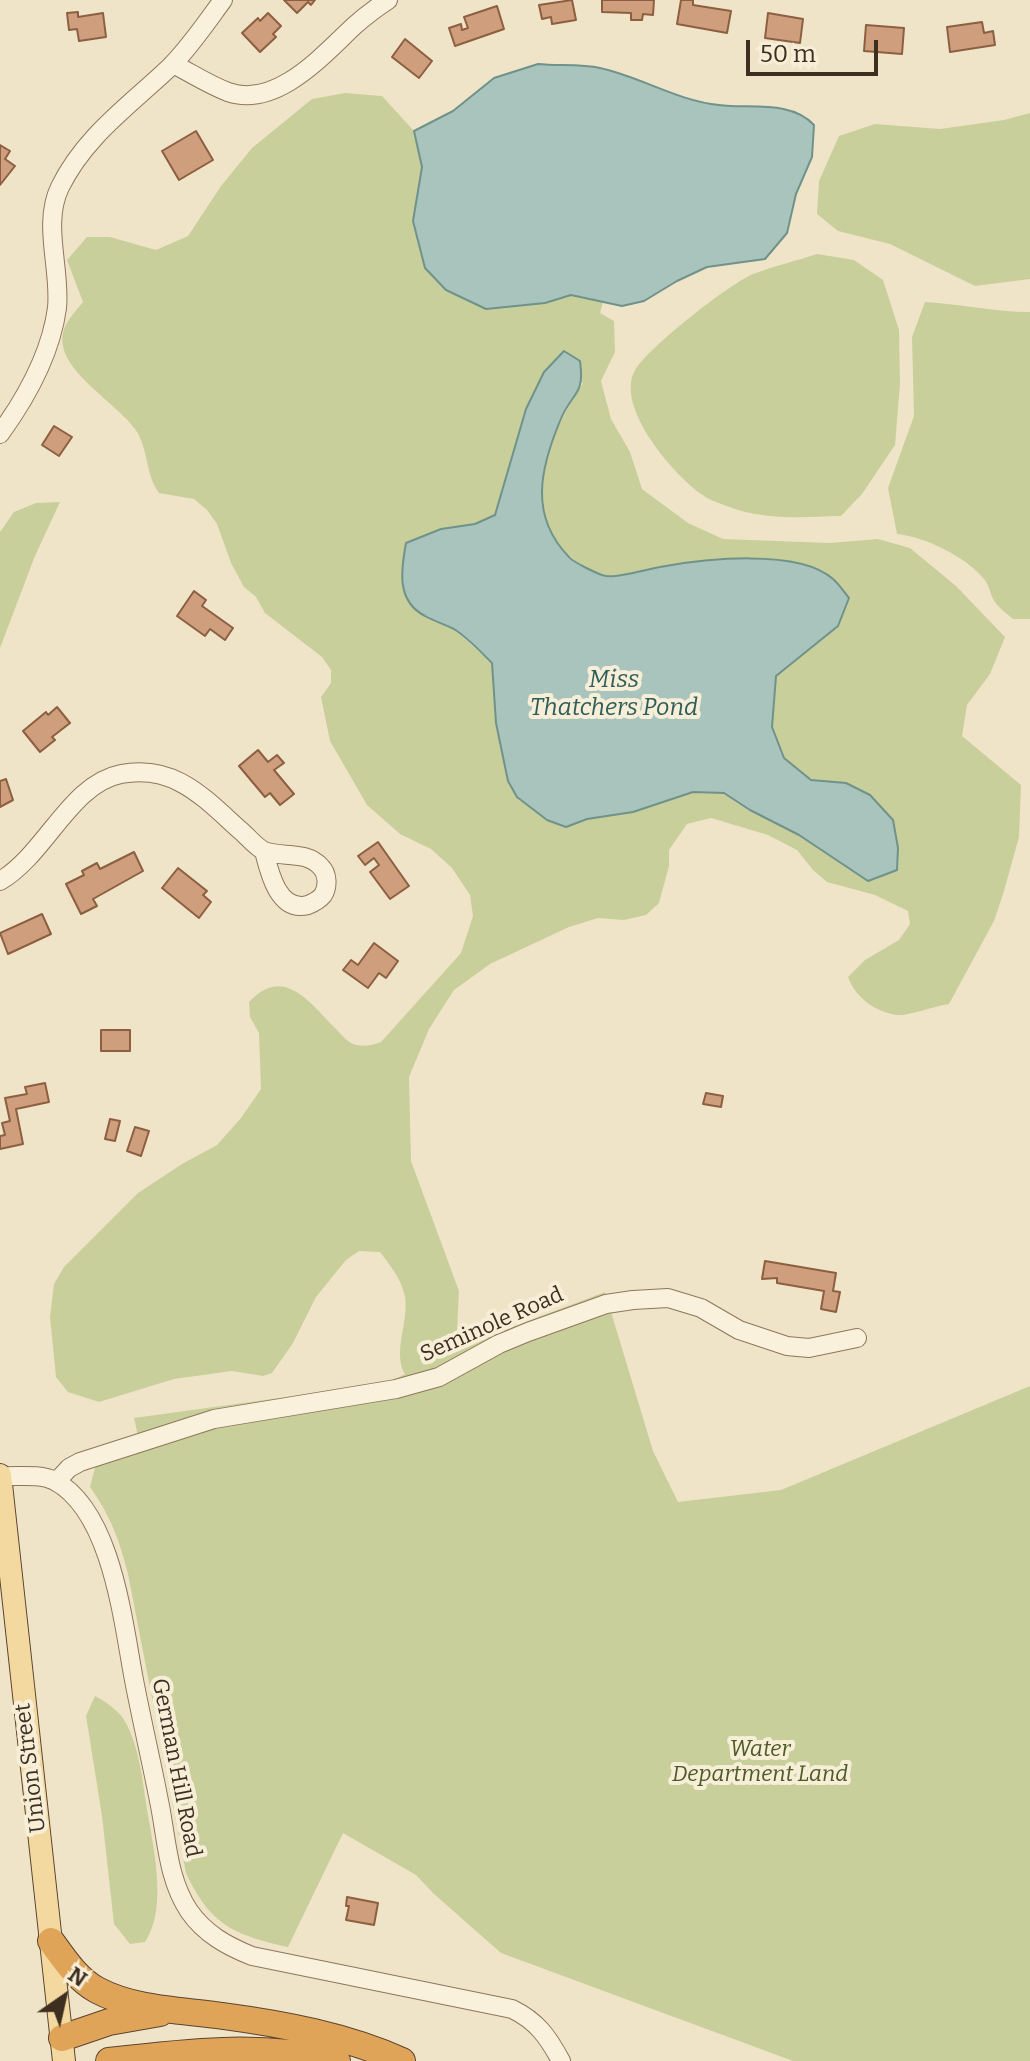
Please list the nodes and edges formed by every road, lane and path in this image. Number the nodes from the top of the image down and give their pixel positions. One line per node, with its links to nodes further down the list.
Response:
1 (223, 0): 3 (street)
2 (388, 0): 3 (street)
3 (173, 64): 4 (street)
4 (0, 434)
5 (264, 851): 6 (street)
6 (0, 881)
7 (857, 1338): 9 (street, Seminole Road)
8 (0, 1476): 9 (street); 10 (main road, Union Street)
9 (56, 1482): 17 (street, German Hill Road)
10 (51, 1941): 11 (highway); 12 (main road, Union Street)
11 (175, 2011): 12 (highway); 16 (highway)
12 (63, 2050)
13 (162, 2058): 14 (highway); 15 (highway)
14 (109, 2061)
15 (337, 2061)
16 (402, 2061)
17 (561, 2061)

